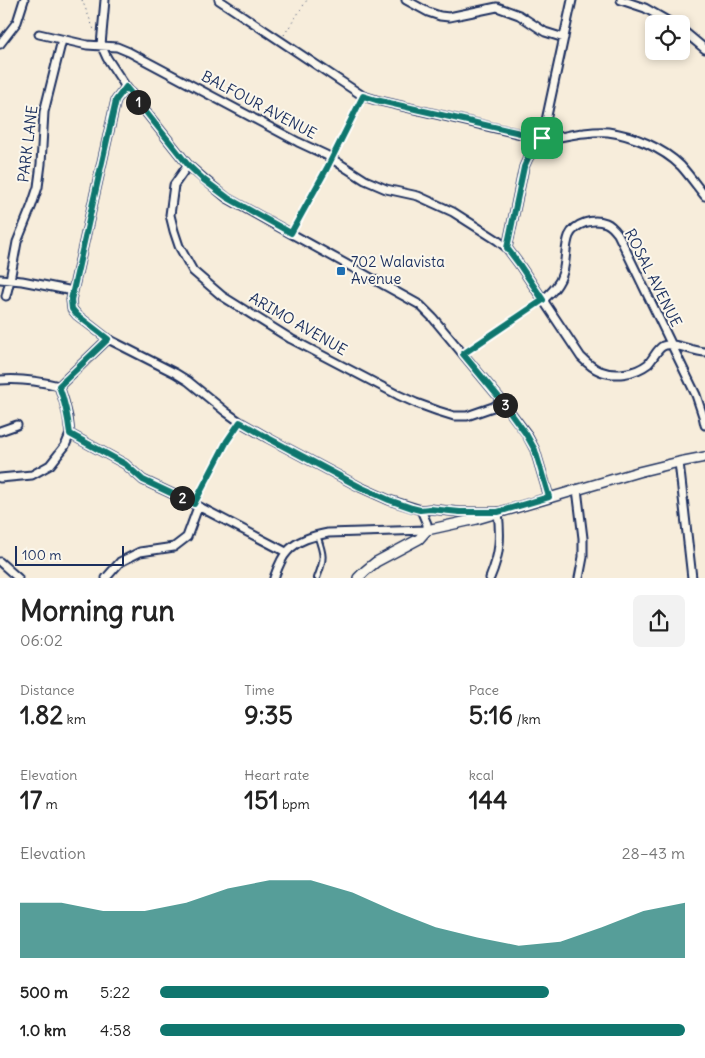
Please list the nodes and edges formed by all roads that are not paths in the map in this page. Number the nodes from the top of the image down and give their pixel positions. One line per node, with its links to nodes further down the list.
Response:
1 (24, 0): 12 (street)
2 (105, 0): 13 (street)
3 (219, 0): 16 (street)
4 (406, 0): 10 (street)
5 (572, 0): 10 (street)
6 (621, 0): 7 (street)
7 (657, 15)
8 (38, 34): 11 (street, BALFOUR AVENUE)
9 (690, 36): 14 (street)
10 (564, 38): 16 (street)
11 (62, 40): 13 (street, BALFOUR AVENUE); 21 (street, PARK LANE)
12 (0, 44)
13 (101, 46): 15 (street); 19 (street, BALFOUR AVENUE)
14 (705, 49)
15 (126, 87): 17 (street); 22 (street)
16 (542, 138): 18 (street); 19 (street)
17 (188, 165): 30 (street); 30 (street, ARIMO AVENUE)
18 (705, 196)
19 (507, 248): 24 (street, BALFOUR AVENUE)
20 (0, 279): 21 (street)
21 (10, 280): 22 (street); 23 (street, PARK LANE)
22 (73, 291): 25 (street)
23 (6, 296)
24 (543, 300): 26 (street, BALFOUR AVENUE); 26 (street, ROSAL AVENUE)
25 (108, 339): 29 (street); 41 (street)
26 (671, 344): 27 (street); 32 (street, ROSAL AVENUE)
27 (705, 352)
28 (0, 380): 29 (street)
29 (59, 386): 34 (street)
30 (502, 401): 39 (street)
31 (17, 425): 33 (street)
32 (705, 425)
33 (0, 431)
34 (70, 434): 37 (street); 40 (street)
35 (705, 457): 36 (street)
36 (679, 462): 38 (street); 56 (street)
37 (0, 478)
38 (577, 489): 39 (street); 55 (street)
39 (549, 497): 42 (street)
40 (196, 505): 45 (street); 50 (street)
41 (420, 510): 42 (street); 43 (street)
42 (498, 512): 43 (street); 54 (street)
43 (428, 530): 44 (street); 53 (street)
44 (317, 535): 45 (street); 52 (lane)
45 (286, 552): 51 (street)
46 (0, 562): 47 (street)
47 (10, 570): 48 (street); 49 (street)
48 (6, 578)
49 (18, 578)
50 (106, 578)
51 (274, 578)
52 (317, 578)
53 (358, 578)
54 (490, 578)
55 (579, 578)
56 (692, 578)

